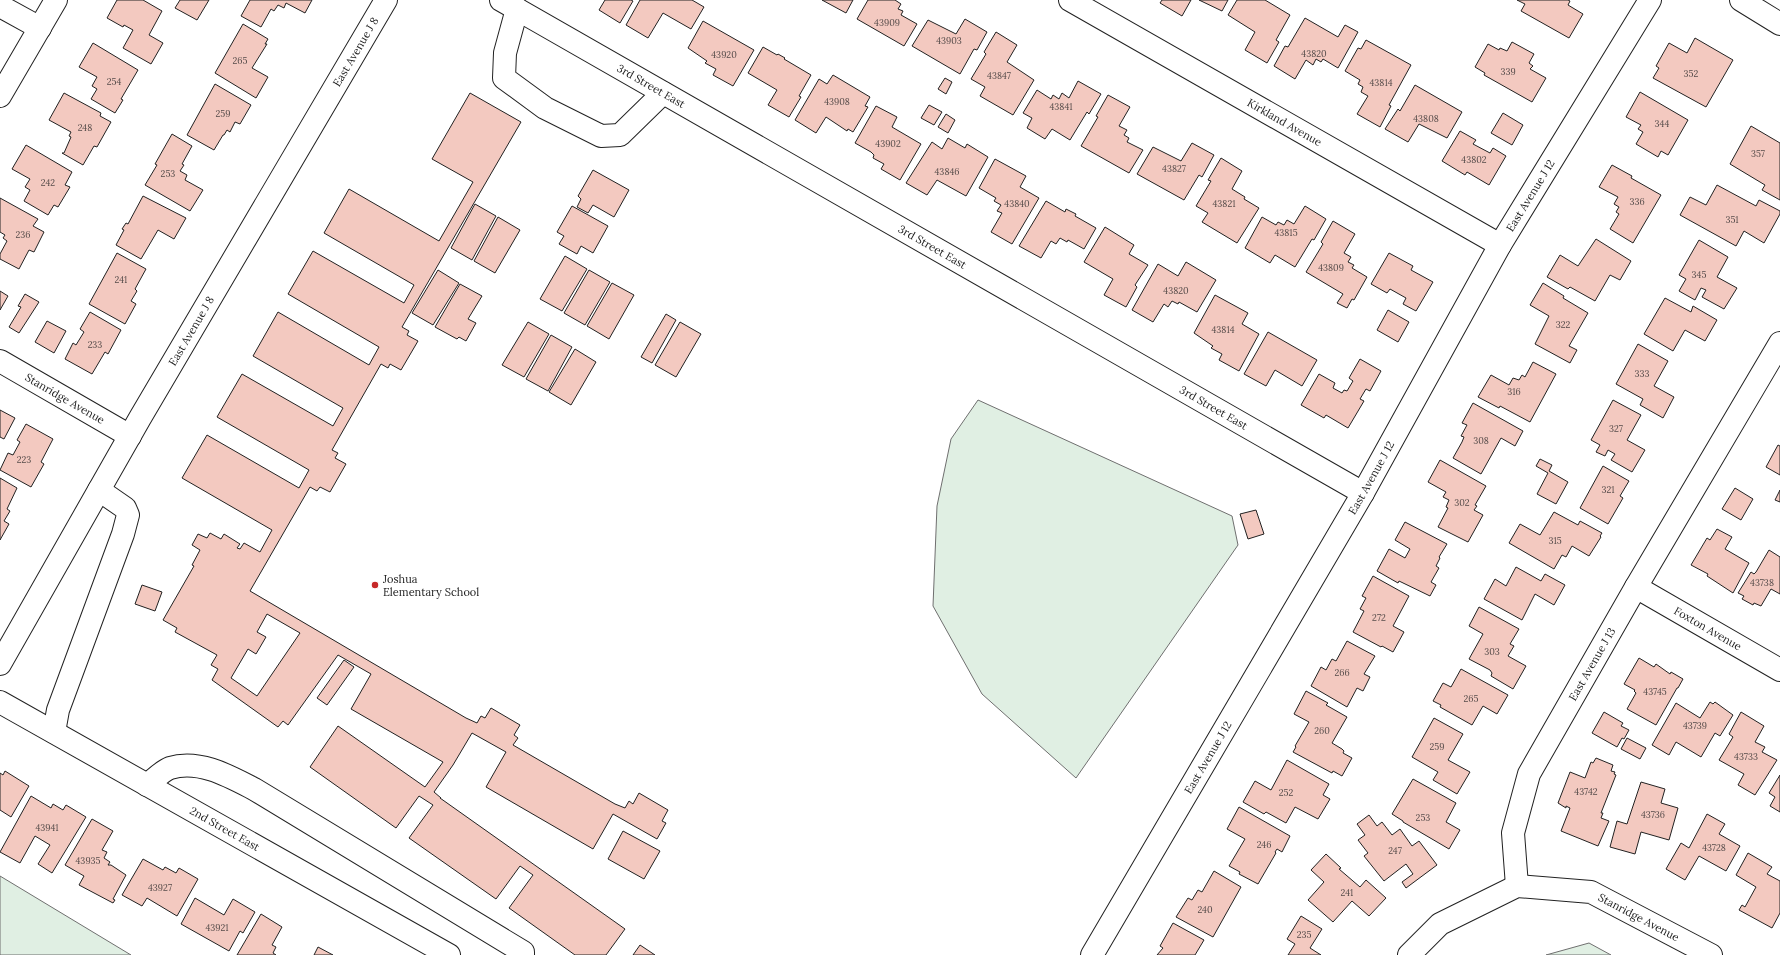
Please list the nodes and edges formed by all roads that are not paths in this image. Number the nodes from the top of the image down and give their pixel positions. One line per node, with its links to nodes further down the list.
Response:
1 (56, 0): 9 (street)
2 (386, 0): 15 (street, East Avenue J 8)
3 (1070, 0): 12 (street, Kirkland Avenue)
4 (1650, 0): 12 (street, East Avenue J 12)
5 (1741, 0): 8 (street)
6 (509, 5): 10 (street, 3rd Street East); 10 (street)
7 (0, 6): 9 (street)
8 (1780, 24)
9 (40, 28): 11 (street)
10 (663, 93): 17 (street, 3rd Street East)
11 (0, 96)
12 (1500, 245): 17 (street, East Avenue J 12)
13 (1780, 343): 18 (street, East Avenue J 13)
14 (0, 361): 15 (street, Stanridge Avenue)
15 (130, 436): 16 (street, East Avenue J 8)
16 (99, 490): 19 (street, East Avenue J 8); 22 (street)
17 (1363, 493): 27 (street, East Avenue J 12)
18 (1636, 587): 20 (street, Foxton Avenue); 24 (street, East Avenue J 13)
19 (0, 664)
20 (1780, 670)
21 (0, 702): 22 (street, 2nd Street East)
22 (54, 732): 23 (street, 2nd Street East)
23 (147, 784): 25 (street, 2nd Street East); 26 (street)
24 (1517, 886): 28 (street); 29 (street, Stanridge Avenue)
25 (449, 955)
26 (523, 955)
27 (1092, 955)
28 (1409, 955)
29 (1711, 955)

